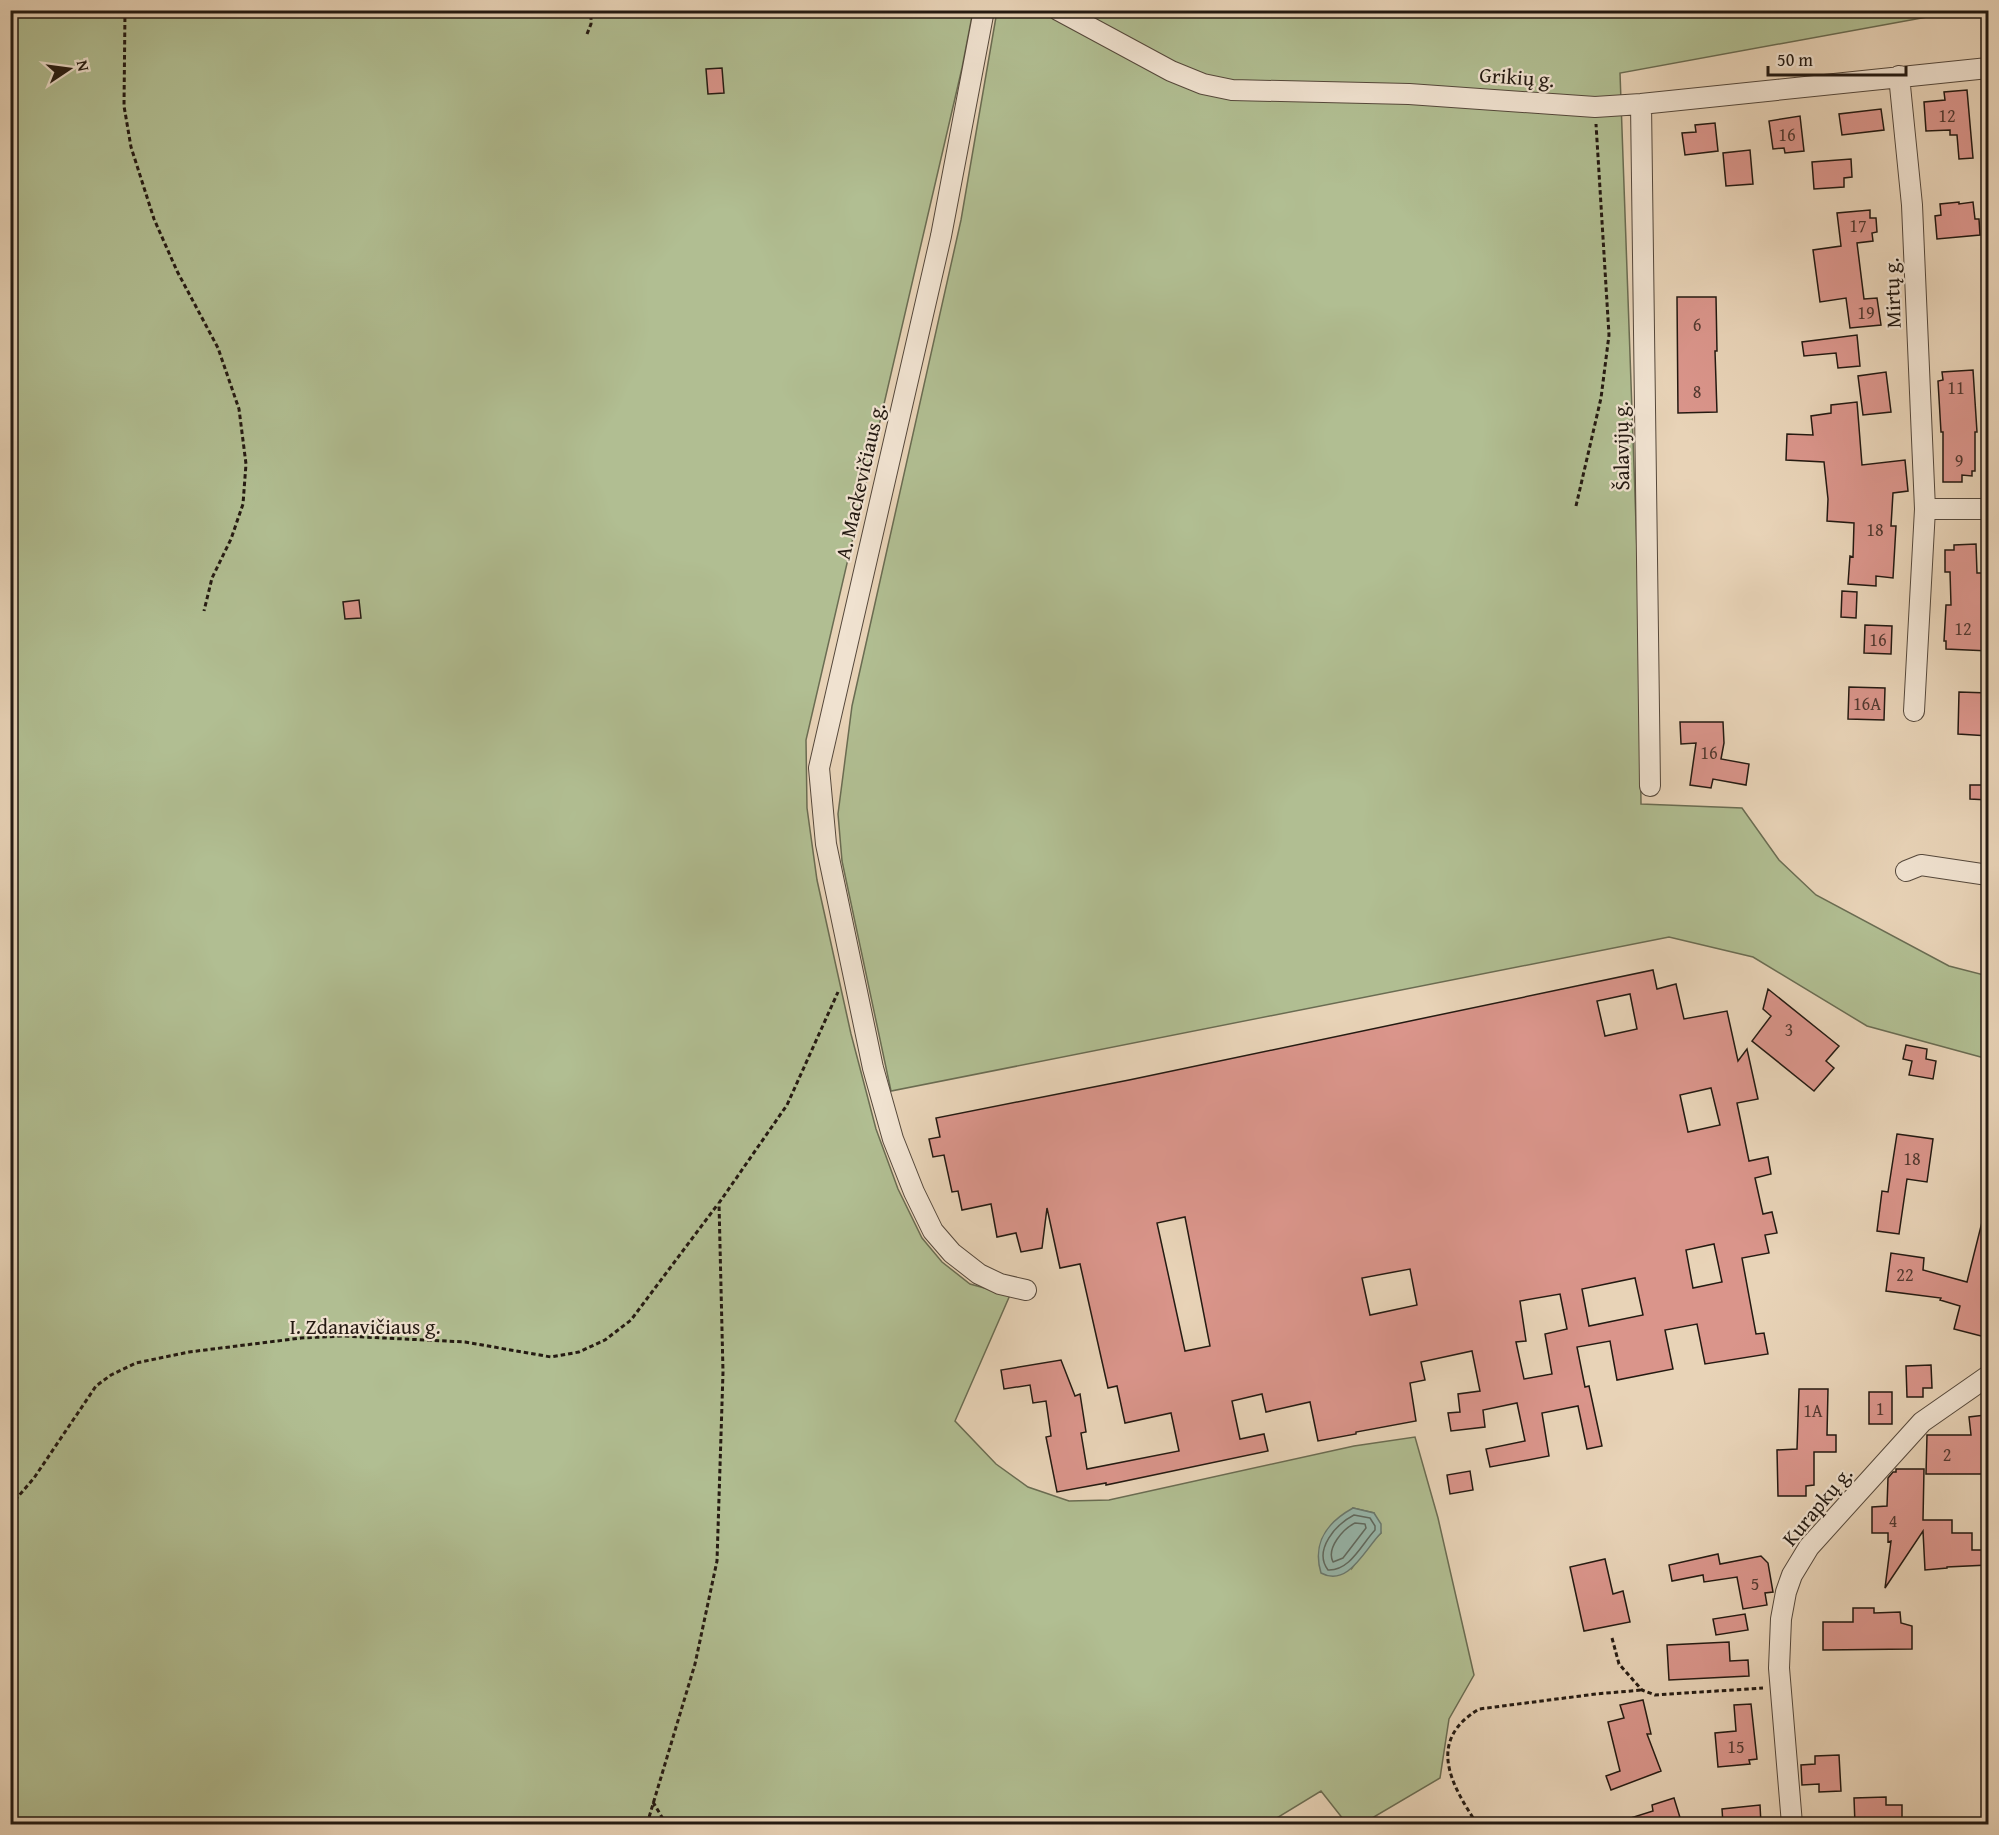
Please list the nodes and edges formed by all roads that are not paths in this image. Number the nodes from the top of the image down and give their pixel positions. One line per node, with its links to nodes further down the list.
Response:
1 (984, 10): 12 (street, A. Mackevičiaus g.)
2 (1059, 10): 5 (street, Grikių g.)
3 (1989, 68): 4 (street, Grikių g.)
4 (1899, 76): 5 (street, Grikių g.); 6 (street, Mirtų g.)
5 (1641, 104): 9 (street, Šalavijų g.)
6 (1925, 509): 7 (street); 8 (street, Mirtų g.)
7 (1989, 509)
8 (1914, 711)
9 (1650, 786)
10 (1906, 871): 11 (street)
11 (1989, 875)
12 (1026, 1290)
13 (1989, 1376): 14 (street, Kurapkų g.)
14 (1792, 1824)

